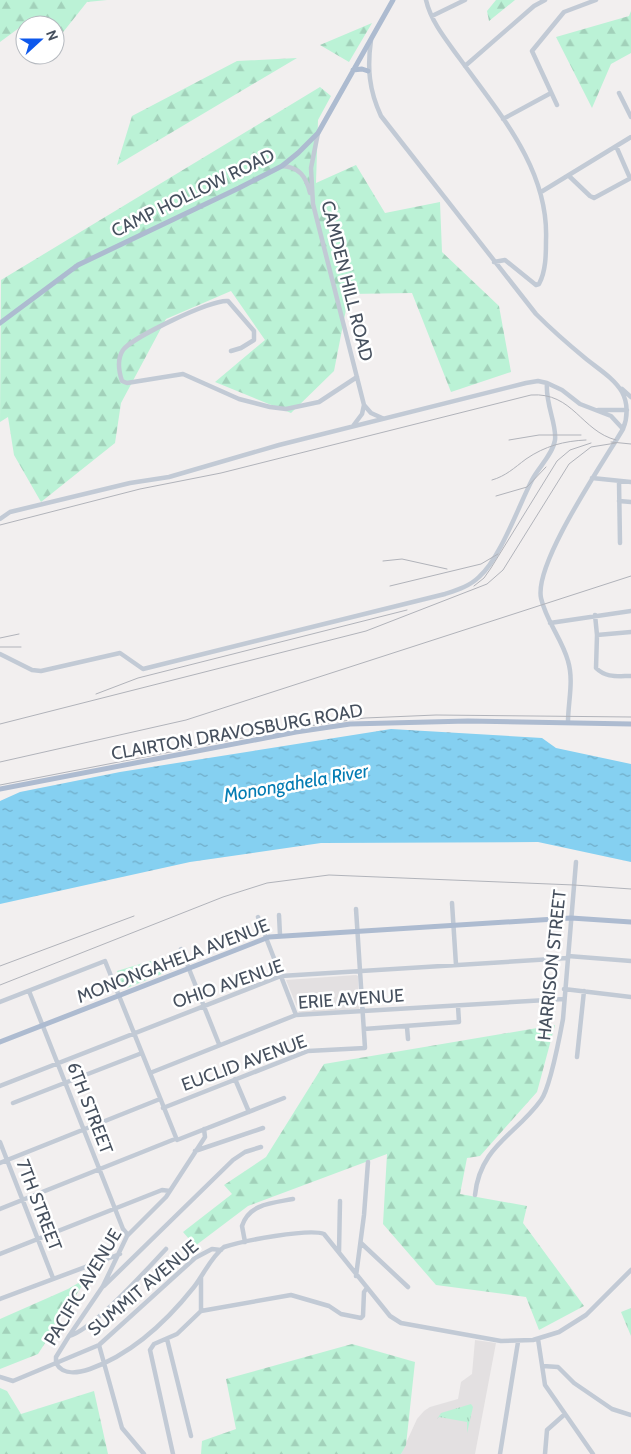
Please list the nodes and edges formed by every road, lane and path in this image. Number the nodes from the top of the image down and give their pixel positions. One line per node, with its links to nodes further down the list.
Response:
1 (393, 0): 7 (main road, CAMP HOLLOW ROAD)
2 (426, 0): 6 (street)
3 (464, 0): 6 (street)
4 (544, 0): 8 (street)
5 (596, 0): 11 (street)
6 (432, 16): 8 (street)
7 (371, 39): 9 (main road, CAMP HOLLOW ROAD); 10 (street)
8 (466, 66): 15 (street)
9 (353, 70): 10 (main road); 16 (main road, CAMP HOLLOW ROAD)
10 (368, 71): 24 (street)
11 (551, 93): 13 (street); 15 (street)
12 (619, 93): 14 (street)
13 (557, 105)
14 (631, 117)
15 (504, 119): 22 (street)
16 (318, 133): 19 (main road, CAMP HOLLOW ROAD); 23 (street, CAMDEN HILL ROAD)
17 (631, 137): 18 (street)
18 (616, 146): 20 (street); 21 (street)
19 (282, 166): 23 (street); 25 (main road, CAMP HOLLOW ROAD)
20 (569, 176): 21 (street); 22 (street)
21 (631, 178)
22 (541, 192): 24 (street)
23 (313, 204): 27 (street, CAMDEN HILL ROAD)
24 (494, 262): 29 (street)
25 (0, 323)
26 (231, 351): 27 (street)
27 (357, 377): 31 (street, CAMDEN HILL ROAD)
28 (547, 384): 32 (street); 34 (street); 50 (street)
29 (619, 387): 30 (street); 33 (street)
30 (631, 397)
31 (364, 405): 34 (street); 36 (street)
32 (593, 410): 33 (street); 37 (street)
33 (626, 410): 35 (street)
34 (382, 418): 36 (street)
35 (629, 418): 37 (street)
36 (353, 426): 43 (street)
37 (623, 429): 38 (street)
38 (592, 478): 39 (street); 47 (street)
39 (619, 481): 40 (street); 41 (street)
40 (631, 482)
41 (619, 501): 42 (street); 44 (street)
42 (631, 502)
43 (0, 519)
44 (620, 543)
45 (631, 611): 46 (street)
46 (595, 615): 47 (street); 49 (street)
47 (550, 622): 52 (street)
48 (631, 632): 49 (street)
49 (597, 635): 51 (street)
50 (0, 654)
51 (631, 676)
52 (568, 722): 53 (main road, CLAIRTON DRAVOSBURG ROAD); 54 (main road, CLAIRTON DRAVOSBURG ROAD)
53 (631, 724)
54 (0, 789)
55 (576, 862): 60 (street, HARRISON STREET)
56 (452, 903): 62 (street)
57 (356, 909): 63 (street)
58 (279, 915): 64 (street)
59 (258, 917): 65 (street)
60 (571, 918): 61 (main road, MONONGAHELA AVENUE); 62 (main road, MONONGAHELA AVENUE); 67 (street, HARRISON STREET)
61 (631, 922)
62 (453, 925): 63 (main road, MONONGAHELA AVENUE); 69 (street)
63 (358, 931): 64 (main road, MONONGAHELA AVENUE); 71 (street)
64 (280, 935): 65 (main road, MONONGAHELA AVENUE)
65 (266, 937): 70 (main road, MONONGAHELA AVENUE); 72 (street)
66 (181, 949): 70 (street)
67 (568, 957): 68 (street, OHIO AVENUE); 69 (street, OHIO AVENUE); 73 (street, HARRISON STREET)
68 (631, 961)
69 (456, 965): 71 (street, OHIO AVENUE)
70 (189, 968): 76 (main road, MONONGAHELA AVENUE); 80 (street)
71 (360, 971): 72 (street, OHIO AVENUE); 82 (street)
72 (281, 976): 80 (street, OHIO AVENUE); 83 (street)
73 (564, 989): 75 (street); 78 (street, HARRISON STREET)
74 (28, 991): 76 (street); 79 (street); 84 (street, 6TH STREET)
75 (584, 991): 77 (street); 92 (street)
76 (119, 995): 84 (main road, MONONGAHELA AVENUE); 87 (street)
77 (631, 997)
78 (564, 999): 81 (street, ERIE AVENUE); 117 (street, HARRISON STREET)
79 (0, 1002)
80 (204, 1005): 87 (street, OHIO AVENUE); 90 (street)
81 (458, 1006): 82 (street, ERIE AVENUE); 85 (street)
82 (363, 1012): 83 (street, ERIE AVENUE); 86 (street)
83 (296, 1015): 90 (street, ERIE AVENUE)
84 (42, 1026): 89 (main road, MONONGAHELA AVENUE); 93 (street, 6TH STREET)
85 (407, 1027): 86 (street); 88 (street)
86 (364, 1029): 95 (street, EUCLID AVENUE)
87 (133, 1032): 91 (street); 93 (street, OHIO AVENUE)
88 (408, 1039)
89 (0, 1042)
90 (219, 1044): 94 (street, ERIE AVENUE)
91 (142, 1053): 94 (street); 96 (street)
92 (577, 1057)
93 (57, 1063): 96 (street, 6TH STREET); 97 (street, OHIO AVENUE)
94 (150, 1073): 99 (street)
95 (236, 1079): 101 (street, EUCLID AVENUE); 102 (street)
96 (65, 1083): 100 (street); 104 (street, 6TH STREET)
97 (0, 1086)
98 (284, 1098): 102 (street)
99 (160, 1100): 101 (street); 104 (street)
100 (13, 1103)
101 (163, 1108): 106 (street)
102 (249, 1112): 105 (street)
103 (262, 1128): 109 (street)
104 (84, 1130): 111 (street); 115 (street, 6TH STREET)
105 (204, 1130): 106 (street); 109 (street, PACIFIC AVENUE)
106 (176, 1139): 115 (street)
107 (0, 1142): 111 (street, 7TH STREET)
108 (261, 1147): 136 (street)
109 (195, 1151): 112 (street, PACIFIC AVENUE)
110 (183, 1159): 112 (street)
111 (7, 1160): 114 (street); 119 (street, 7TH STREET)
112 (189, 1160): 116 (street, PACIFIC AVENUE)
113 (368, 1162): 126 (street)
114 (0, 1163)
115 (99, 1169): 119 (street); 122 (street, 6TH STREET)
116 (170, 1191): 122 (street); 123 (street, PACIFIC AVENUE)
117 (475, 1195)
118 (293, 1199): 125 (street)
119 (23, 1200): 121 (street); 124 (street, 7TH STREET)
120 (340, 1201): 129 (street)
121 (0, 1209)
122 (115, 1209): 123 (street, 6TH STREET); 124 (street)
123 (128, 1235): 131 (street, PACIFIC AVENUE)
124 (38, 1239): 130 (street); 135 (street, 7TH STREET)
125 (245, 1242): 128 (street, SUMMIT AVENUE); 129 (street, SUMMIT AVENUE)
126 (361, 1243): 133 (street); 137 (street)
127 (166, 1249): 141 (street)
128 (221, 1250): 134 (street); 145 (street, SUMMIT AVENUE)
129 (339, 1252): 133 (street)
130 (0, 1254)
131 (120, 1254): 135 (street); 136 (street, PACIFIC AVENUE)
132 (631, 1270): 143 (street)
133 (356, 1276): 138 (street)
134 (201, 1277): 140 (street); 147 (street)
135 (53, 1278): 139 (street)
136 (103, 1286): 141 (street, PACIFIC AVENUE)
137 (408, 1287)
138 (367, 1288): 140 (street); 144 (street)
139 (0, 1299)
140 (201, 1311): 142 (street)
141 (69, 1336): 146 (street, PACIFIC AVENUE)
142 (166, 1339): 152 (street); 154 (street)
143 (538, 1339): 144 (street); 148 (street)
144 (518, 1342): 155 (street)
145 (99, 1345): 146 (street, SUMMIT AVENUE); 147 (street)
146 (56, 1363): 147 (street); 149 (street, SUMMIT AVENUE)
147 (106, 1363): 153 (street)
148 (543, 1366): 150 (street); 151 (street)
149 (0, 1377)
150 (565, 1414): 156 (street); 157 (street)
151 (631, 1415)
152 (191, 1436)
153 (144, 1454)
154 (173, 1454)
155 (500, 1454)
156 (545, 1454)
157 (593, 1454)

